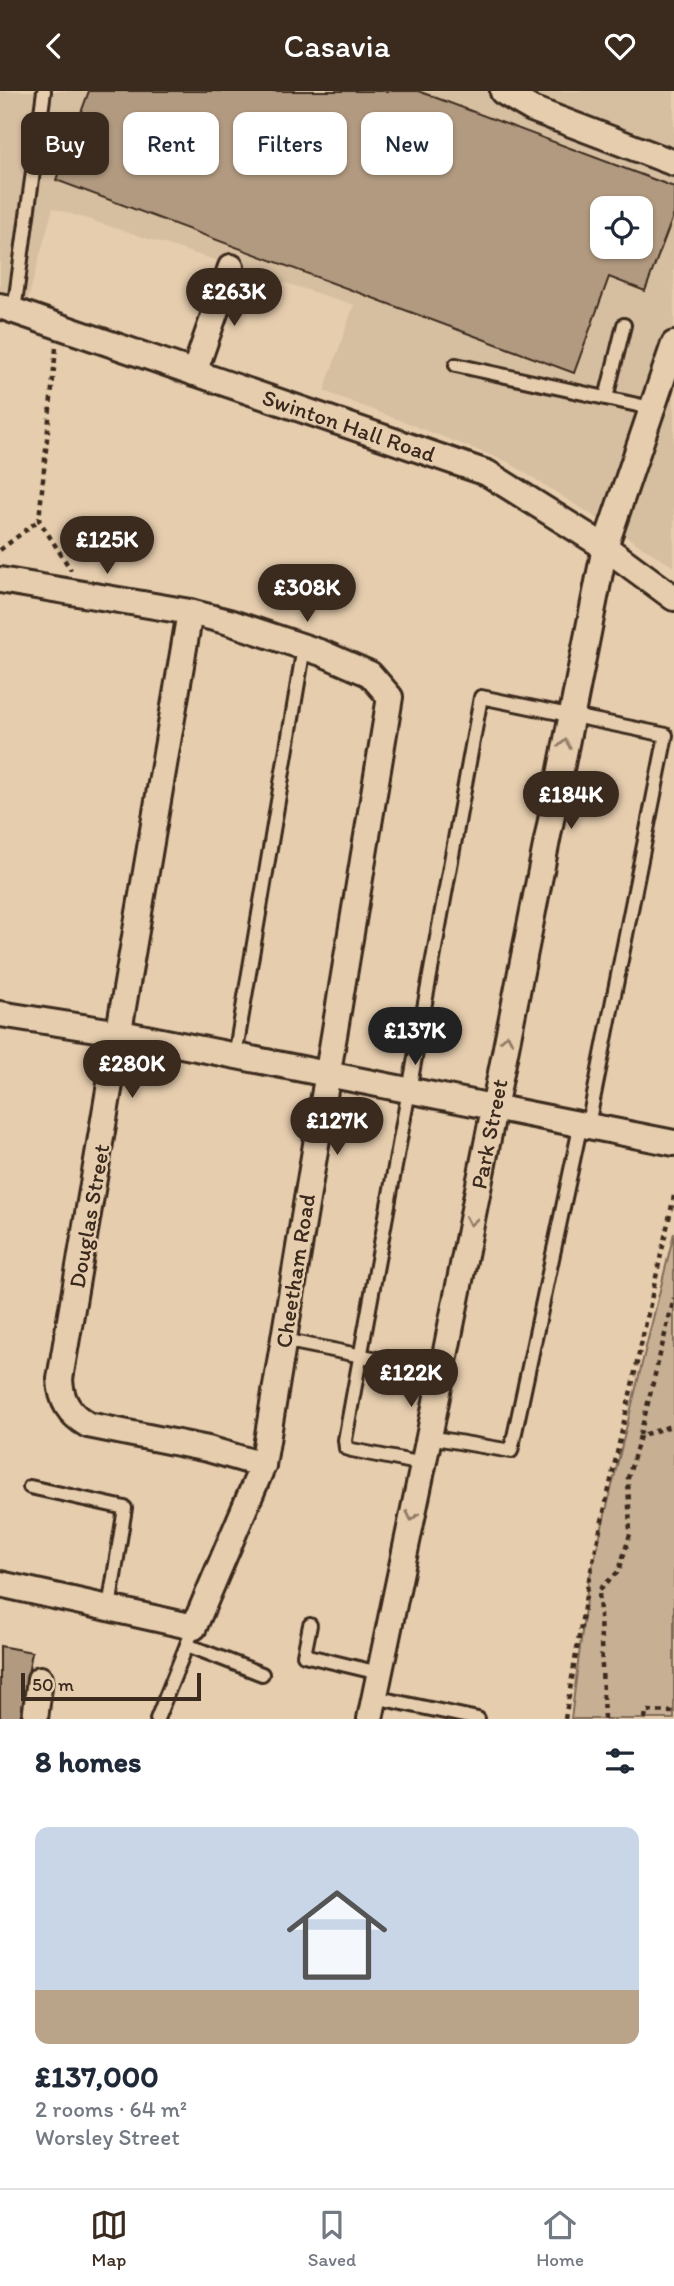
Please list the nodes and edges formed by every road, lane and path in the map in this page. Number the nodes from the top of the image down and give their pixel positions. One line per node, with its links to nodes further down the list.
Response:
1 (44, 91): 5 (lane)
2 (502, 91): 3 (street)
3 (674, 163)
4 (231, 267): 10 (street)
5 (7, 308): 7 (street, Swinton Hall Road)
6 (624, 325): 11 (lane)
7 (59, 326): 10 (street, Swinton Hall Road); 13 (path)
8 (674, 344): 12 (street, Park Street)
9 (456, 365): 11 (lane)
10 (194, 373): 14 (street, Swinton Hall Road)
11 (606, 398): 12 (lane)
12 (651, 408): 14 (street, Park Street)
13 (39, 520): 15 (path); 17 (path)
14 (605, 547): 18 (street, Swinton Hall Road); 21 (street, Park Street)
15 (0, 549)
16 (0, 580): 17 (street)
17 (76, 594): 19 (street)
18 (674, 599)
19 (190, 612): 20 (street); 23 (street, Douglas Street)
20 (304, 647): 24 (lane); 25 (street, Cheetham Road)
21 (570, 714): 26 (lane); 27 (street, Park Street, one-way to 21); 28 (lane)
22 (0, 1014): 23 (street)
23 (121, 1033): 24 (street); 39 (street, Douglas Street)
24 (235, 1056): 25 (street)
25 (327, 1073): 26 (street); 32 (street, Cheetham Road)
26 (409, 1089): 27 (street); 33 (lane)
27 (494, 1106): 28 (street); 34 (street, Park Street, one-way to 34)
28 (584, 1124): 29 (street); 37 (lane)
29 (674, 1143)
30 (674, 1196): 52 (path)
31 (674, 1298): 36 (path)
32 (284, 1340): 33 (lane); 39 (street, Cheetham Road)
33 (360, 1355): 34 (lane); 38 (lane)
34 (442, 1372): 37 (street, Park Street)
35 (674, 1425): 36 (path)
36 (640, 1436): 53 (path)
37 (429, 1437): 38 (street, Park Street)
38 (424, 1464): 47 (street, Park Street, one-way to 47)
39 (263, 1465): 44 (street, Cheetham Road)
40 (30, 1487): 42 (lane)
41 (0, 1584): 42 (street)
42 (109, 1608): 44 (street)
43 (310, 1625): 47 (lane)
44 (191, 1636): 45 (lane); 50 (lane, Cheetham Road)
45 (262, 1674)
46 (40, 1679): 49 (street)
47 (374, 1696): 51 (lane)
48 (674, 1712): 54 (path)
49 (35, 1719)
50 (157, 1719)
51 (478, 1719)
52 (565, 1719)
53 (604, 1719)
54 (645, 1719)

